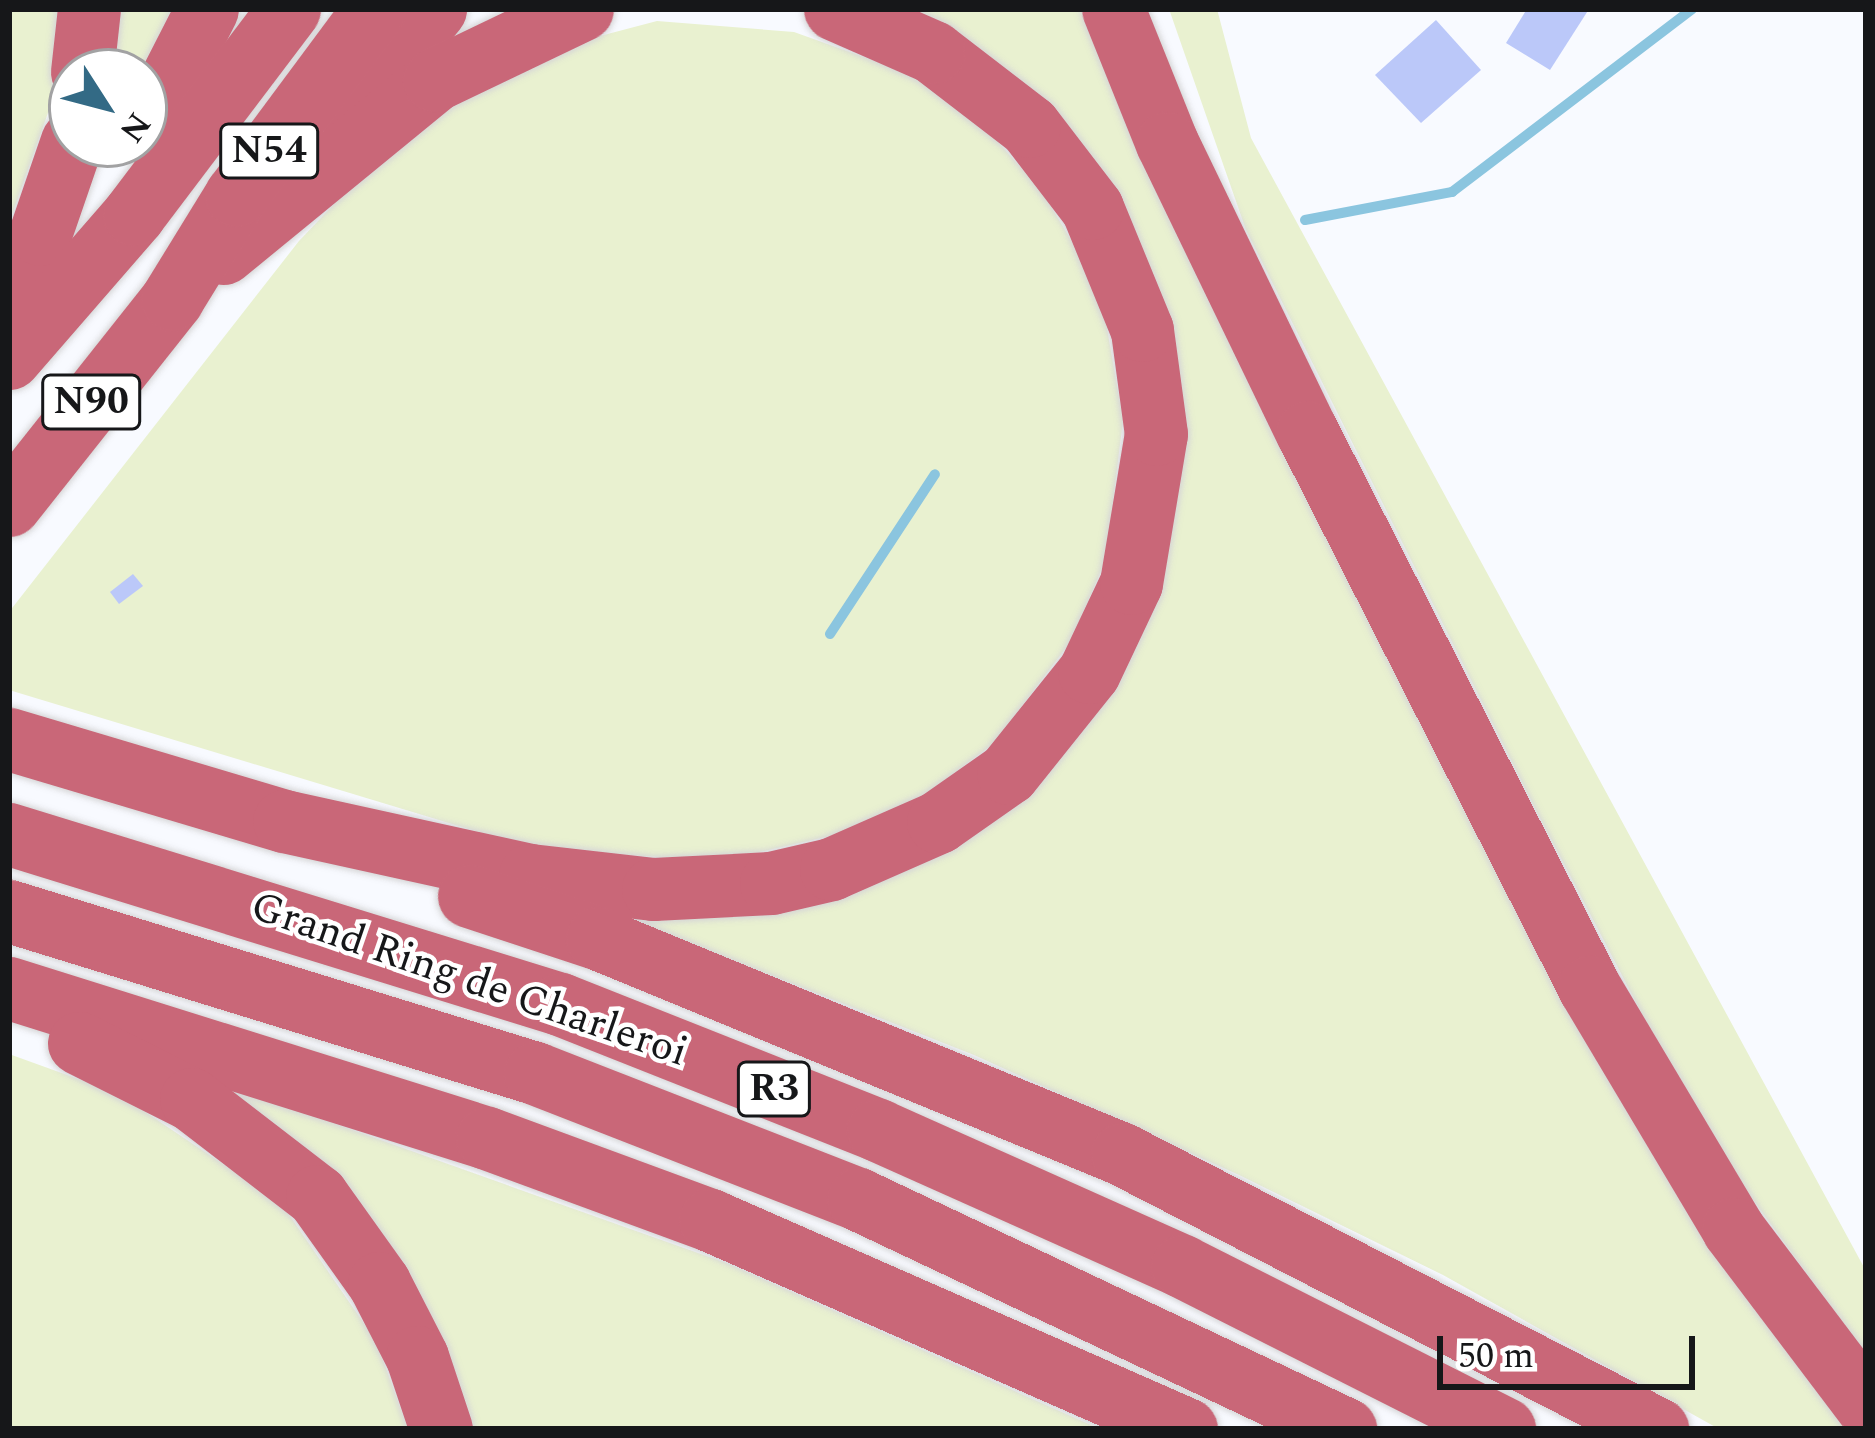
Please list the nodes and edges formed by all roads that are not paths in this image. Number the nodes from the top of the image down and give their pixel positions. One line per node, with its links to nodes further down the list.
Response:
1 (88, 9): 9 (highway)
2 (208, 9): 10 (highway)
3 (289, 9): 14 (highway, N54)
4 (374, 9): 15 (highway, N54)
5 (435, 9): 13 (highway, N90)
6 (582, 9): 13 (highway)
7 (835, 9): 19 (highway)
8 (1113, 9): 24 (highway)
9 (84, 48)
10 (168, 86)
11 (63, 168): 14 (highway)
12 (119, 168): 14 (highway)
13 (264, 216): 15 (highway, N90)
14 (34, 290): 16 (highway, N90)
15 (172, 298): 17 (highway, N90)
16 (9, 358)
17 (9, 505)
18 (9, 739): 19 (highway)
19 (284, 820): 29 (highway)
20 (9, 835): 28 (highway, Grand Ring de Charleroi / R3)
21 (9, 911): 27 (highway, Grand Ring de Charleroi / R3)
22 (9, 988): 26 (highway)
23 (9, 1019): 25 (highway)
24 (1866, 1405)
25 (441, 1429)
26 (1186, 1429)
27 (1345, 1429)
28 (1504, 1429)
29 (1657, 1429)

